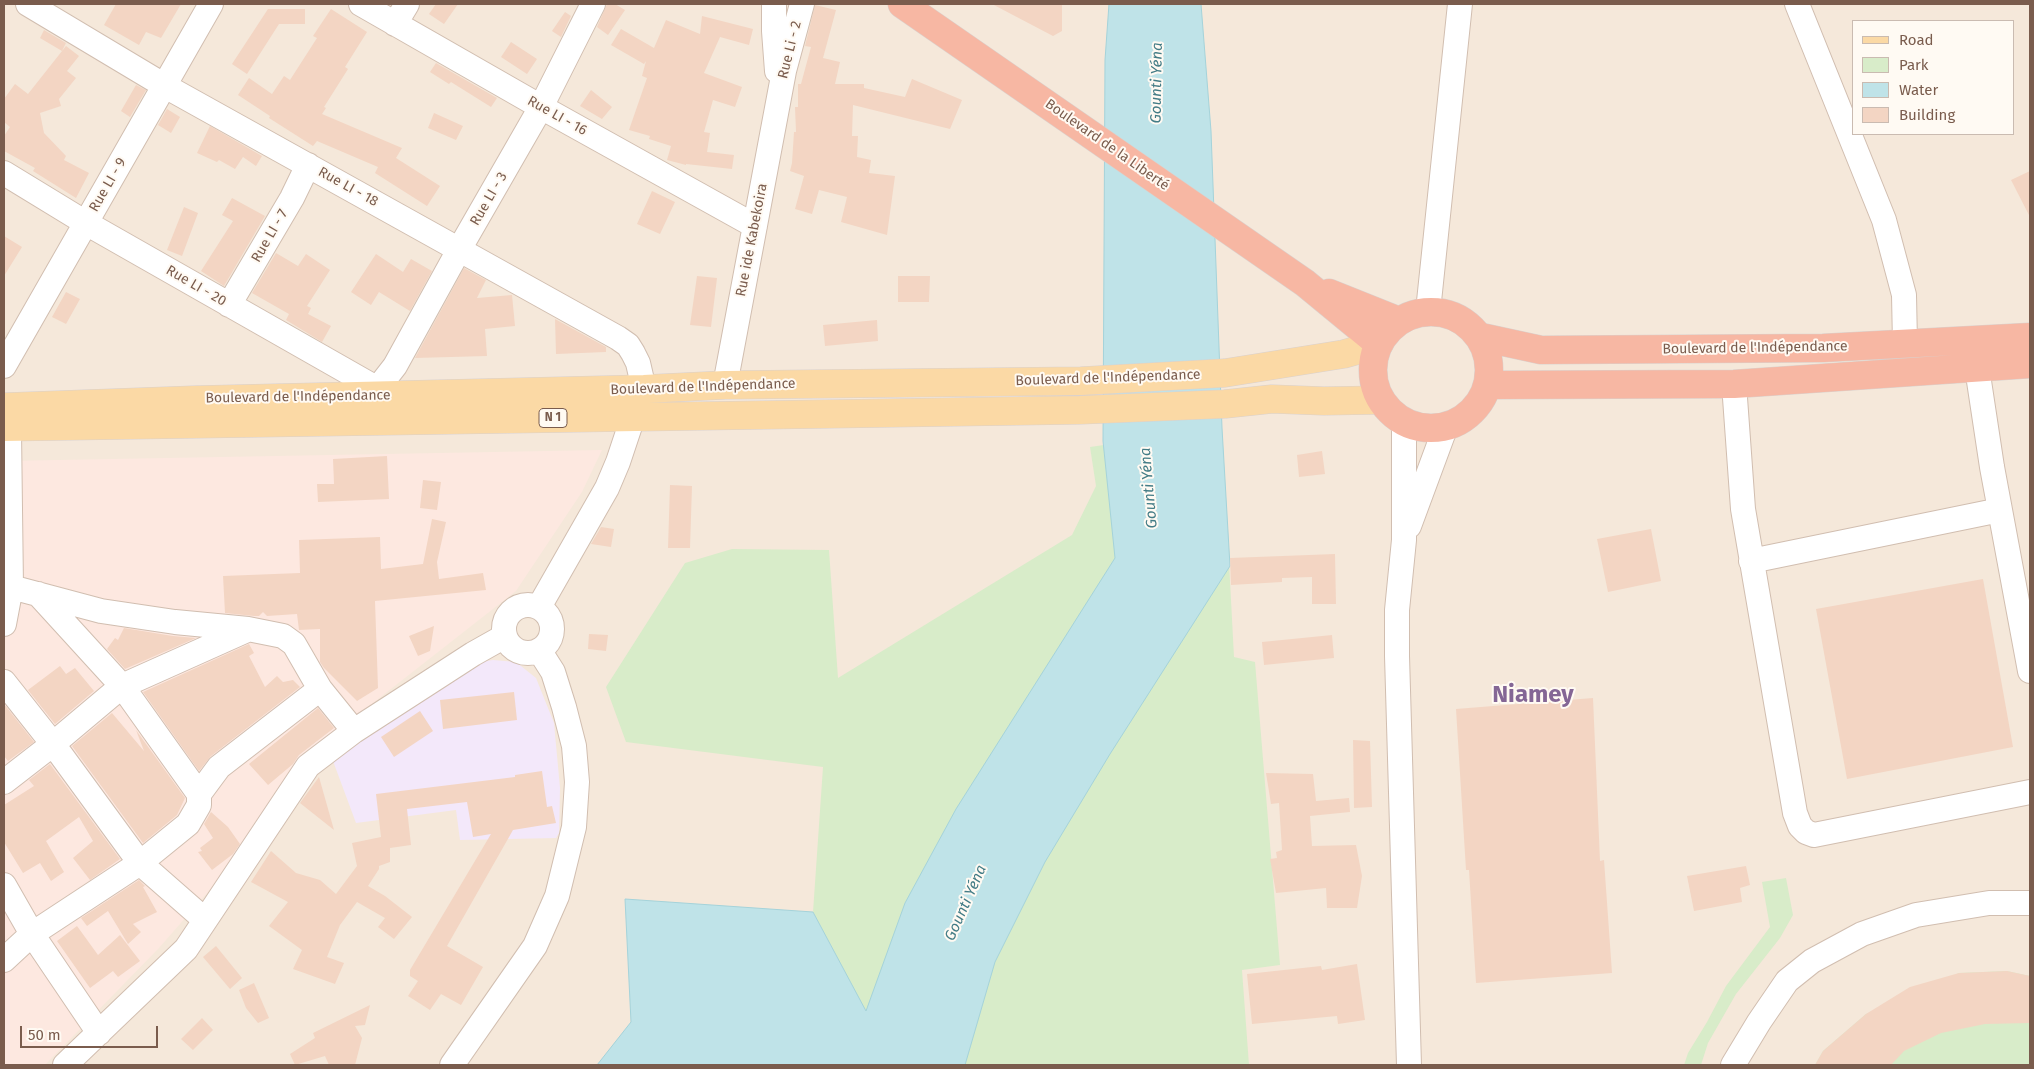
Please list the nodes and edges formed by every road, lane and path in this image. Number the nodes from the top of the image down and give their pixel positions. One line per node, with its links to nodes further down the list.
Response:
1 (28, 4): 11 (street, Rue LI - 18)
2 (211, 4): 11 (street, Rue LI - 9)
3 (360, 4): 10 (street, Rue LI - 16)
4 (593, 4): 13 (street, Rue LI - 3)
5 (774, 4): 12 (street, Rue Li - 2)
6 (802, 4): 12 (street, Rue Li - 2)
7 (1460, 4): 21 (street)
8 (1797, 4): 25 (street)
9 (906, 5): 19 (highway, Boulevard de la Liberté)
10 (401, 14): 13 (street, Rue LI - 16)
11 (165, 86): 14 (street, Rue LI - 18); 16 (street, Rue LI - 9)
12 (779, 95): 17 (street, Rue ide Kabekoira)
13 (541, 107): 17 (street, Rue LI - 16); 18 (street, Rue LI - 3)
14 (308, 165): 18 (street, Rue LI - 18); 20 (street, Rue LI - 7)
15 (4, 173): 16 (street, Rue LI - 20)
16 (86, 223): 20 (street, Rue LI - 20); 27 (street, Rue LI - 9)
17 (755, 226): 31 (street, Rue ide Kabekoira)
18 (460, 248): 33 (street, Rue LI - 18); 34 (street, Rue LI - 3)
19 (1305, 283): 22 (highway, Boulevard de la Liberté); 26 (highway, Boulevard de la Liberté)
20 (229, 305): 34 (street, Rue LI - 20)
21 (1428, 312): 22 (highway); 23 (highway)
22 (1399, 321): 26 (highway)
23 (1481, 337): 25 (highway, Boulevard de l'Indépendance); 32 (highway)
24 (2030, 337): 25 (highway, Boulevard de l'Indépendance)
25 (1905, 343)
26 (1379, 344): 31 (main road, Boulevard de l'Indépendance); 35 (highway)
27 (4, 364)
28 (2030, 364): 29 (highway)
29 (1977, 368): 30 (highway); 40 (street)
30 (1734, 384): 32 (highway); 42 (street)
31 (725, 385): 33 (main road, Boulevard de l'Indépendance)
32 (1488, 385): 39 (highway)
33 (644, 389): 34 (main road, Boulevard de l'Indépendance)
34 (370, 392): 37 (main road, Boulevard de l'Indépendance)
35 (1381, 400): 36 (main road, Boulevard de l'Indépendance / N 1); 38 (highway)
36 (633, 417): 37 (main road, Boulevard de l'Indépendance / N 1); 45 (street)
37 (10, 419): 43 (street)
38 (1404, 421): 39 (highway); 41 (street)
39 (1446, 426): 41 (street)
40 (2000, 510): 42 (street); 50 (street)
41 (1404, 540): 68 (street)
42 (1751, 561): 57 (street)
43 (12, 588): 44 (street); 46 (street)
44 (38, 594): 47 (street); 52 (street)
45 (539, 607): 48 (street); 49 (street)
46 (4, 624)
47 (248, 629): 52 (street); 53 (street)
48 (505, 636): 49 (street); 54 (street)
49 (539, 650): 67 (street)
50 (2030, 671)
51 (4, 682): 55 (street)
52 (122, 686): 55 (street); 58 (street)
53 (320, 689): 54 (street); 58 (street)
54 (354, 730): 62 (street)
55 (53, 744): 56 (street); 59 (street)
56 (4, 782)
57 (2030, 792)
58 (198, 794): 59 (street)
59 (140, 863): 62 (street); 63 (street)
60 (4, 884): 63 (street)
61 (2030, 904): 69 (street)
62 (205, 920): 65 (street)
63 (32, 934): 64 (street); 65 (street)
64 (4, 960)
65 (98, 1033): 66 (street)
66 (65, 1065)
67 (452, 1065)
68 (1409, 1065)
69 (1733, 1065)

